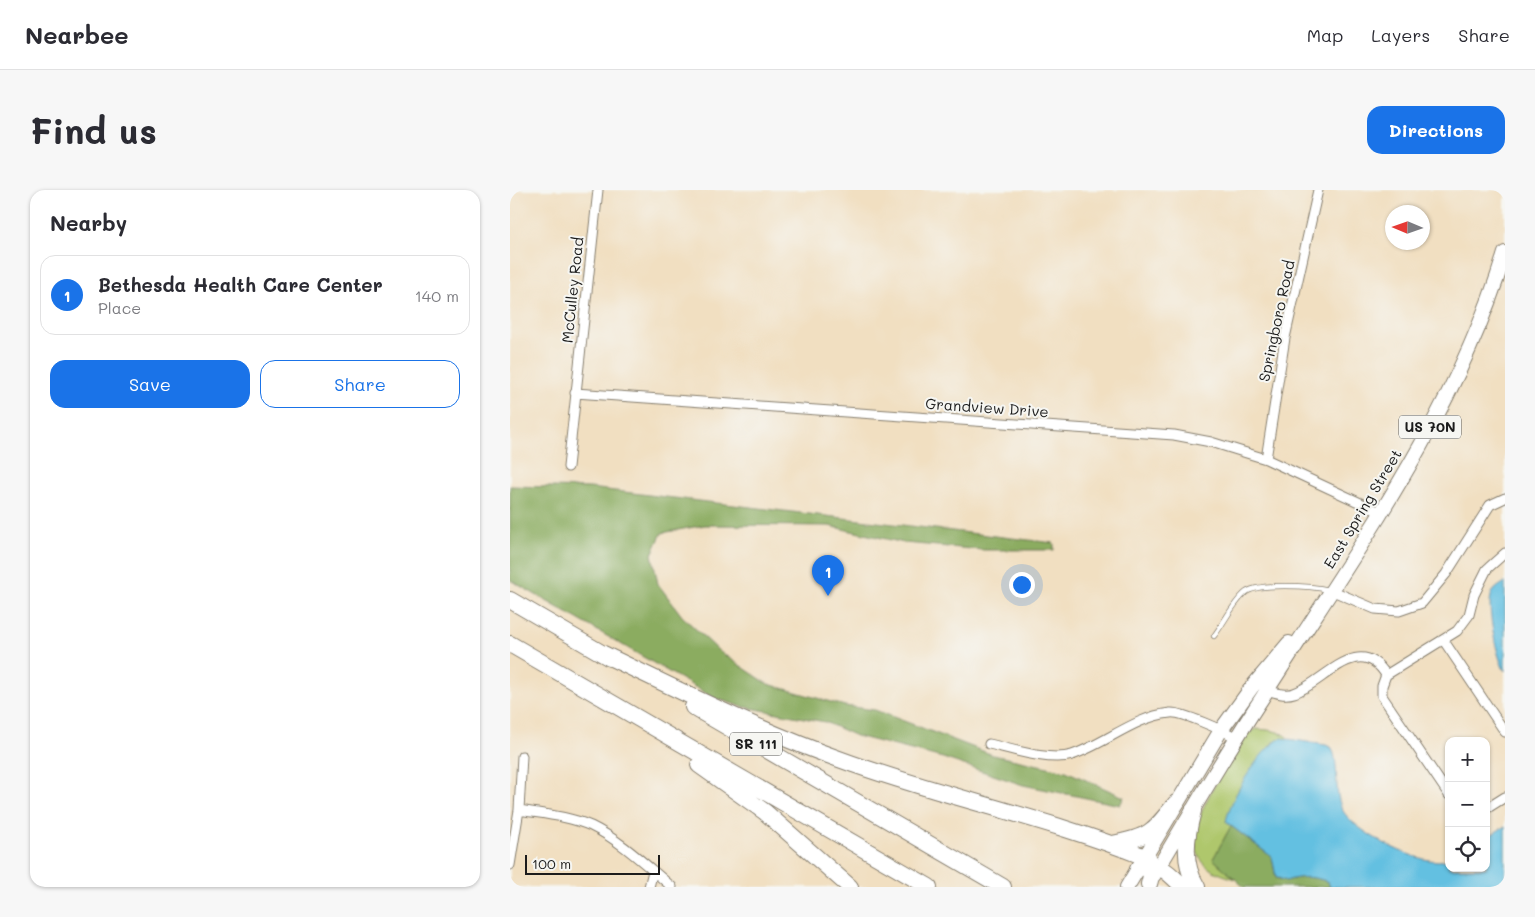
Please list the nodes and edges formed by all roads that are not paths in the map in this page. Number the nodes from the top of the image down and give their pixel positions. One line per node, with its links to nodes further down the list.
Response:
1 (598, 190): 4 (street, McCulley Road)
2 (1318, 190): 5 (street, Springboro Road)
3 (1505, 253): 8 (main road, East Spring Street / US 70N)
4 (575, 393): 5 (street, Grandview Drive); 6 (street, McCulley Road)
5 (1266, 459): 8 (street, Grandview Drive)
6 (568, 467)
7 (1505, 498): 10 (street)
8 (1382, 513): 10 (main road, East Spring Street / US 70N)
9 (1505, 553): 13 (street)
10 (1333, 590): 12 (lane); 17 (main road, East Spring Street / US 70N); 19 (main road, East Spring Street / US 70N)
11 (510, 600): 15 (highway, SR 111)
12 (1214, 636)
13 (1444, 641): 16 (street); 20 (street)
14 (510, 644): 18 (highway, SR 111)
15 (601, 653): 30 (highway); 39 (highway, SR 111)
16 (1386, 675): 17 (street); 24 (street)
17 (1267, 690): 21 (main road, East Spring Street / US 70N)
18 (618, 706): 37 (highway); 38 (highway, SR 111)
19 (1221, 730): 21 (street); 22 (street); 26 (main road, East Spring Street / US 70N)
20 (1505, 732)
21 (1237, 738): 29 (main road, East Spring Street / US 70N)
22 (989, 744)
23 (522, 756): 28 (street)
24 (1445, 789)
25 (1505, 797): 27 (street)
26 (1176, 803): 30 (highway); 32 (main road, East Spring Street / US 70N)
27 (1490, 806)
28 (519, 810): 31 (street); 33 (street)
29 (1192, 811): 32 (main road, East Spring Street / US 70N); 42 (highway)
30 (1112, 844): 32 (highway)
31 (510, 865)
32 (1148, 865): 34 (highway); 40 (main road, East Spring Street / US 70N); 41 (highway)
33 (653, 871): 35 (street); 36 (street)
34 (1148, 885)
35 (649, 887)
36 (672, 887)
37 (850, 887)
38 (929, 887)
39 (1003, 887)
40 (1126, 887)
41 (1183, 887)
42 (1197, 887)

